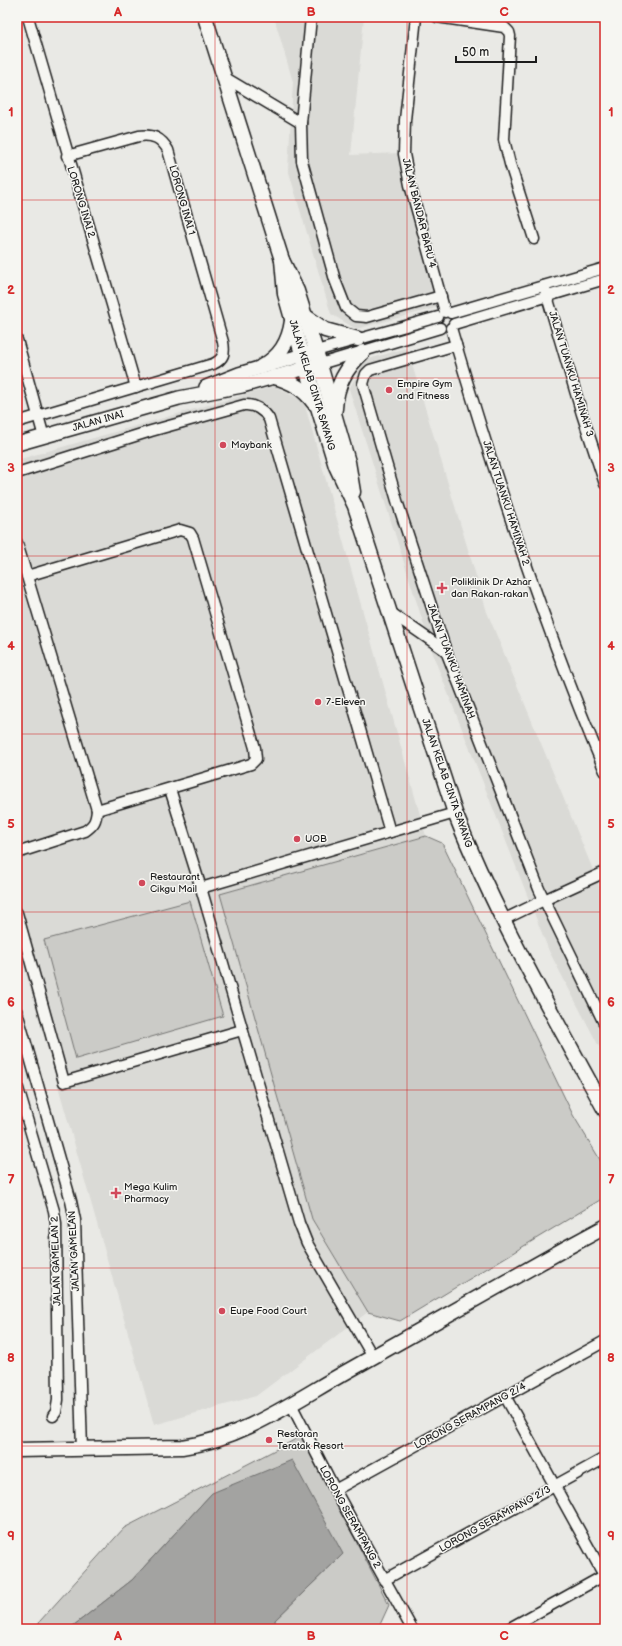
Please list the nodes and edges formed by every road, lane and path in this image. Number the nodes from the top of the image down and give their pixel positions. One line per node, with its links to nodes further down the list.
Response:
1 (28, 17): 8 (street, LORONG INAI 2)
2 (205, 17): 6 (main road, JALAN KELAB CINTA SAYANG)
3 (311, 17): 7 (street)
4 (416, 17): 13 (street, JALAN BANDAR BARU 4)
5 (438, 17): 9 (street)
6 (224, 77): 7 (street); 16 (main road, JALAN KELAB CINTA SAYANG)
7 (302, 123): 13 (street)
8 (67, 156): 25 (street, LORONG INAI 2); 25 (street, LORONG INAI 1)
9 (534, 239)
10 (605, 268): 12 (street)
11 (605, 279): 14 (street)
12 (544, 286): 14 (street, JALAN TUANKU HAMINAH 3); 15 (street)
13 (441, 296): 15 (street, JALAN BANDAR BARU 4)
14 (547, 296): 17 (street); 33 (street, JALAN TUANKU HAMINAH 3)
15 (444, 314): 17 (street); 17 (street); 20 (street)
16 (299, 318): 20 (main road); 21 (main road, JALAN KELAB CINTA SAYANG); 22 (main road, JALAN KELAB CINTA SAYANG); 23 (main road)
17 (448, 327): 19 (street, JALAN TUANKU HAMINAH 2); 20 (street)
18 (17, 340): 27 (street)
19 (456, 345): 37 (street, JALAN TUANKU HAMINAH); 38 (street, JALAN TUANKU HAMINAH 2)
20 (360, 346): 21 (street); 28 (main road)
21 (318, 358): 22 (street, JALAN INAI); 28 (main road, JALAN KELAB CINTA SAYANG)
22 (304, 362): 23 (street, JALAN INAI); 24 (street, JALAN INAI); 28 (main road, JALAN KELAB CINTA SAYANG)
23 (261, 367): 26 (street, JALAN INAI)
24 (274, 377): 26 (street, JALAN INAI); 28 (main road)
25 (136, 387): 27 (street)
26 (179, 398): 30 (street, JALAN INAI)
27 (38, 416): 29 (street); 30 (street)
28 (328, 418): 36 (main road, JALAN KELAB CINTA SAYANG)
29 (17, 422)
30 (44, 437): 31 (street, JALAN INAI)
31 (17, 444)
32 (17, 473): 42 (street)
33 (605, 484)
34 (17, 543): 35 (street)
35 (27, 576): 39 (street); 40 (street)
36 (390, 612): 37 (street); 41 (main road, JALAN KELAB CINTA SAYANG)
37 (446, 651): 46 (street, JALAN TUANKU HAMINAH)
38 (605, 771)
39 (170, 788): 40 (street); 45 (street)
40 (96, 810): 43 (street)
41 (455, 813): 42 (street); 48 (main road, JALAN KELAB CINTA SAYANG)
42 (390, 832): 45 (street)
43 (17, 853)
44 (605, 872): 46 (street)
45 (201, 888): 51 (street)
46 (544, 900): 48 (street); 50 (street, JALAN TUANKU HAMINAH)
47 (17, 913): 51 (street)
48 (503, 920): 53 (main road, JALAN KELAB CINTA SAYANG)
49 (18, 1019): 61 (street, JALAN GAMELAN)
50 (605, 1025)
51 (242, 1030): 56 (street)
52 (17, 1085): 59 (street, JALAN GAMELAN 2)
53 (605, 1110)
54 (605, 1227): 56 (main road)
55 (605, 1341): 57 (street, LORONG SERAMPANG 2/4)
56 (373, 1357): 58 (main road)
57 (505, 1396): 63 (street); 64 (street, LORONG SERAMPANG 2/4)
58 (291, 1404): 61 (main road); 64 (street, LORONG SERAMPANG 2)
59 (53, 1416)
60 (17, 1450): 61 (main road)
61 (82, 1450)
62 (605, 1458): 63 (street, LORONG SERAMPANG 2/3)
63 (554, 1486): 65 (street); 66 (street, LORONG SERAMPANG 2/3)
64 (335, 1490): 66 (street, LORONG SERAMPANG 2)
65 (605, 1576): 68 (street)
66 (384, 1580): 67 (street, LORONG SERAMPANG 2)
67 (408, 1628)
68 (508, 1629)

